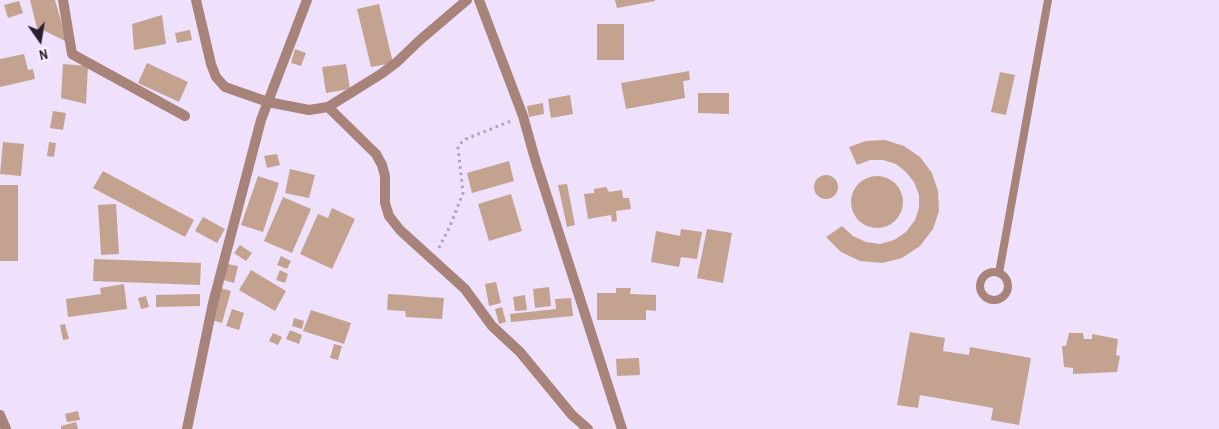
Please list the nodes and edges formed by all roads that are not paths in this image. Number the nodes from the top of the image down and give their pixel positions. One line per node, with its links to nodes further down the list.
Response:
1 (63, 0): 9 (street)
2 (196, 0): 7 (street)
3 (307, 0): 7 (street)
4 (467, 0): 8 (street)
5 (479, 0): 15 (street)
6 (1048, 0): 10 (lane)
7 (268, 102): 8 (street); 13 (street)
8 (328, 107): 14 (street)
9 (185, 116)
10 (999, 273)
11 (0, 415): 12 (street)
12 (6, 429)
13 (187, 429)
14 (588, 429)
15 (622, 429)

